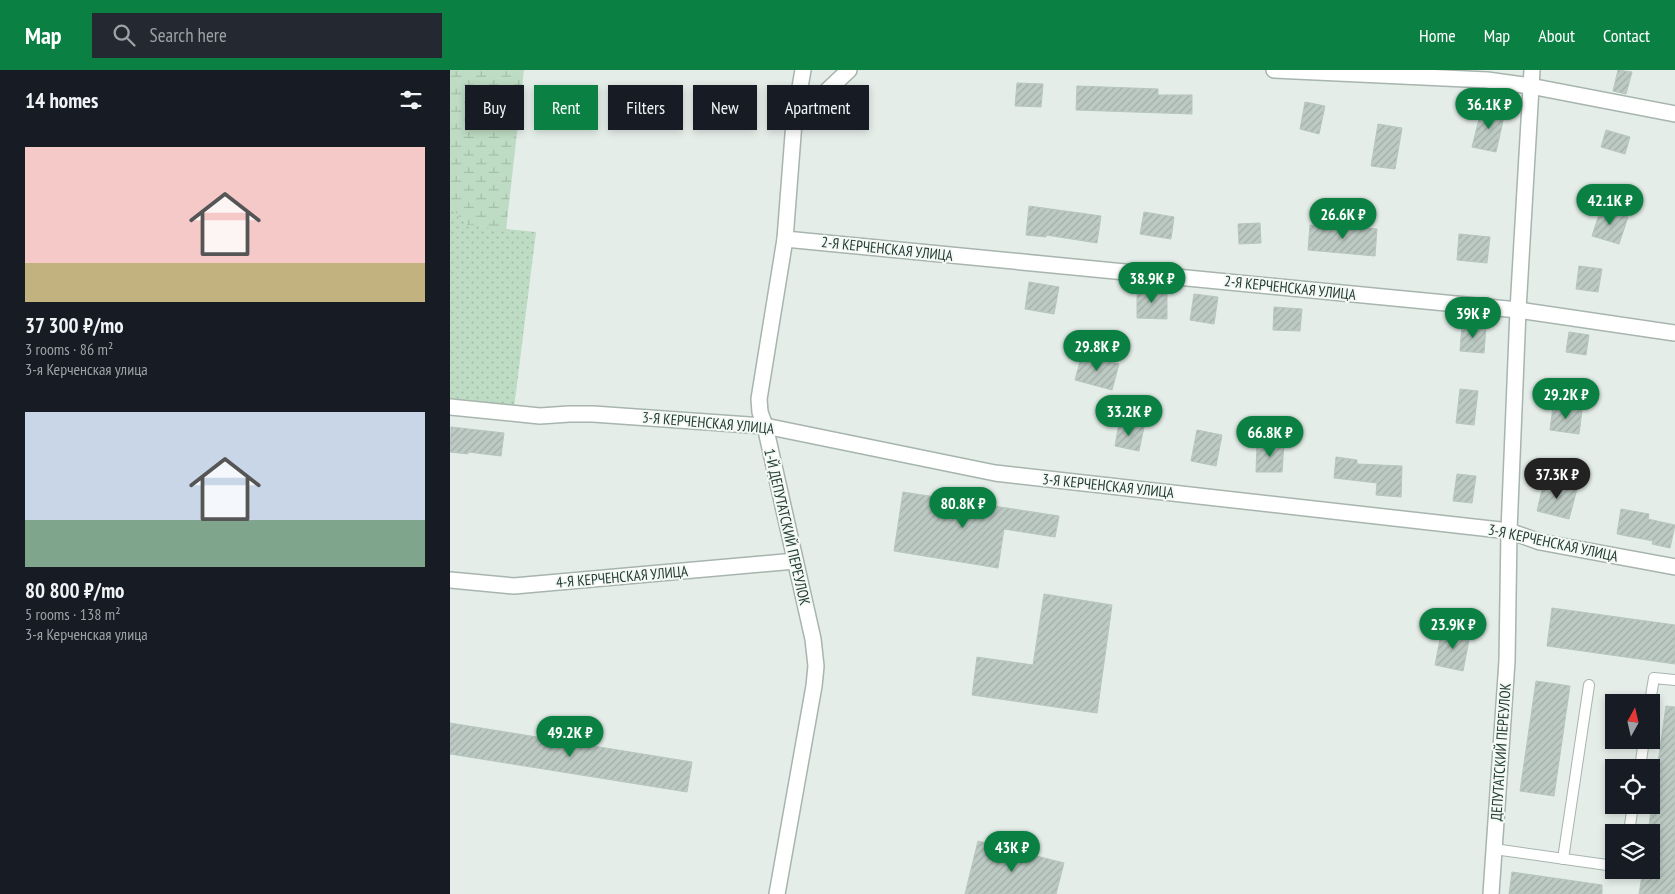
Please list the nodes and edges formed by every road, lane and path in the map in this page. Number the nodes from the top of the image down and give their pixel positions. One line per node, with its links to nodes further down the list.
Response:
1 (802, 70): 5 (street, 1-Й ДЕПУТАТСКИЙ ПЕРЕУЛОК)
2 (849, 70): 6 (street)
3 (1274, 70): 7 (street)
4 (1532, 70): 7 (street, ДЕПУТАТСКИЙ ПЕРЕУЛОК)
5 (800, 85)
6 (833, 85)
7 (1530, 86): 8 (street); 11 (street, ДЕПУТАТСКИЙ ПЕРЕУЛОК)
8 (1675, 114)
9 (793, 130): 10 (street, 1-Й ДЕПУТАТСКИЙ ПЕРЕУЛОК)
10 (785, 239): 11 (street, 2-Я КЕРЧЕНСКАЯ УЛИЦА); 14 (street, 1-Й ДЕПУТАТСКИЙ ПЕРЕУЛОК)
11 (1518, 310): 12 (street, 2-Я КЕРЧЕНСКАЯ УЛИЦА); 15 (street, ДЕПУТАТСКИЙ ПЕРЕУЛОК)
12 (1675, 333)
13 (450, 406): 14 (street, 3-Я КЕРЧЕНСКАЯ УЛИЦА)
14 (765, 426): 15 (street, 3-Я КЕРЧЕНСКАЯ УЛИЦА); 16 (street, 1-Й ДЕПУТАТСКИЙ ПЕРЕУЛОК)
15 (1509, 531): 17 (street, 3-Я КЕРЧЕНСКАЯ УЛИЦА); 22 (street, ДЕПУТАТСКИЙ ПЕРЕУЛОК)
16 (795, 562): 18 (street, 4-Я КЕРЧЕНСКАЯ УЛИЦА); 25 (street, 1-Й ДЕПУТАТСКИЙ ПЕРЕУЛОК)
17 (1675, 567)
18 (450, 580)
19 (1675, 680): 21 (lane)
20 (1589, 685): 23 (lane)
21 (1651, 694)
22 (1494, 849): 23 (lane); 26 (street, ДЕПУТАТСКИЙ ПЕРЕУЛОК)
23 (1563, 859): 24 (lane)
24 (1605, 865)
25 (778, 894)
26 (1491, 894)

